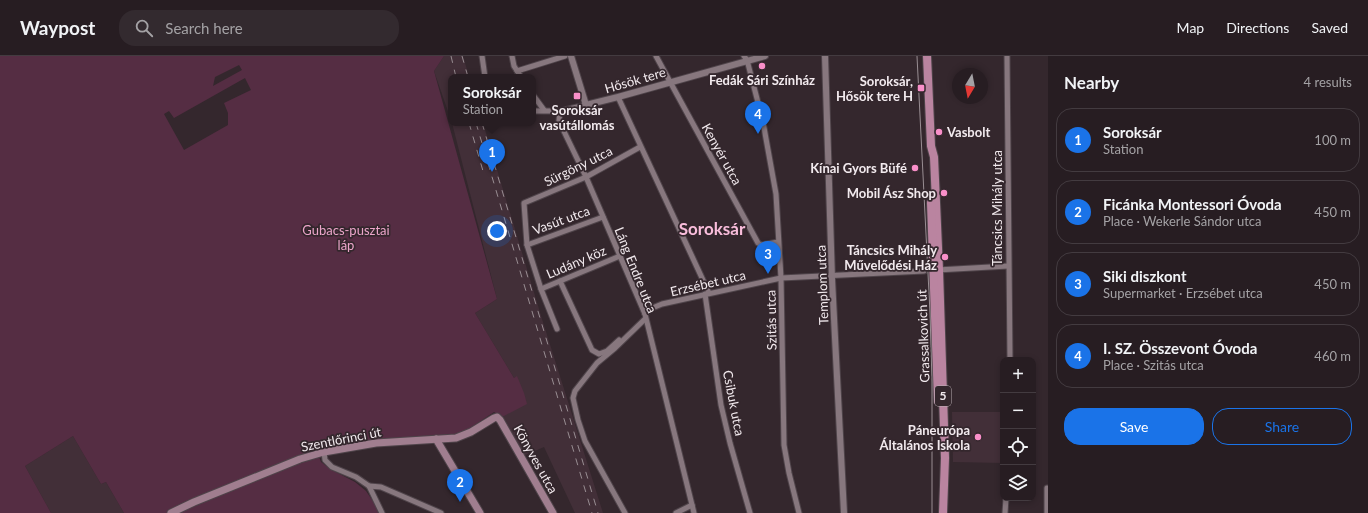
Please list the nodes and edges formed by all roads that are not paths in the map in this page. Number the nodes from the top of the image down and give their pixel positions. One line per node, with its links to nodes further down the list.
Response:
1 (482, 56): 12 (street)
2 (512, 56): 11 (street)
3 (565, 56): 11 (street)
4 (571, 56): 17 (street)
5 (656, 56): 14 (street, Kenyér utca)
6 (765, 56): 10 (street, Hősök tere)
7 (825, 56): 30 (street, Templom utca)
8 (928, 56): 28 (main road, Grassalkovich út / 5)
9 (1007, 56): 27 (street, Táncsics Mihály utca)
10 (746, 58): 14 (street, Hősök tere); 24 (street, Szitás utca)
11 (517, 71): 13 (street)
12 (485, 74)
13 (519, 74)
14 (670, 82): 15 (street, Hősök tere); 24 (street, Kenyér utca)
15 (618, 97): 17 (street, Hősök tere); 21 (street, Csibuk utca)
16 (536, 98): 18 (street)
17 (586, 105): 20 (street, Hősök tere)
18 (544, 110): 19 (street, Hősök tere); 20 (street, Hősök tere)
19 (536, 111)
20 (560, 111): 22 (street, Láng Endre utca)
21 (640, 147): 22 (street, Sürgöny utca); 34 (street, Csibuk utca)
22 (586, 177): 23 (street, Láng Endre utca); 25 (street, Sürgöny utca)
23 (603, 217): 25 (street, Vasút utca); 26 (street, Láng Endre utca)
24 (778, 242): 31 (street, Szitás utca)
25 (527, 245): 33 (street)
26 (620, 256): 32 (street, Ludány köz); 35 (street, Láng Endre utca)
27 (1008, 266): 28 (street); 38 (street, Táncsics Mihály utca)
28 (936, 270): 57 (main road, Grassalkovich út / 5)
29 (924, 271): 30 (street, Erzsébet utca)
30 (832, 276): 31 (street, Erzsébet utca); 56 (street, Templom utca)
31 (781, 278): 34 (street, Erzsébet utca); 55 (street, Szitás utca)
32 (560, 281): 33 (street, Ludány köz); 37 (street)
33 (541, 289): 36 (street)
34 (707, 294): 35 (street, Erzsébet utca); 54 (street, Csibuk utca)
35 (645, 317): 37 (street, Erzsébet utca); 45 (street, Láng Endre utca)
36 (556, 329)
37 (630, 334): 51 (street, Erzsébet utca)
38 (1010, 357)
39 (497, 417): 40 (main road, Szentlőrinci út); 50 (main road, Könyves utca)
40 (436, 439): 41 (main road, Szentlőrinci út); 49 (main road)
41 (324, 452): 42 (street); 46 (main road, Szentlőrinci út)
42 (369, 486): 47 (street); 48 (street)
43 (1047, 488): 59 (street)
44 (1006, 501): 58 (street)
45 (692, 505): 52 (street); 53 (street, Láng Endre utca)
46 (171, 513)
47 (382, 513)
48 (441, 513)
49 (480, 513)
50 (553, 513)
51 (625, 513)
52 (676, 513)
53 (694, 513)
54 (750, 513)
55 (799, 513)
56 (844, 513)
57 (943, 513)
58 (1005, 513)
59 (1047, 513)

